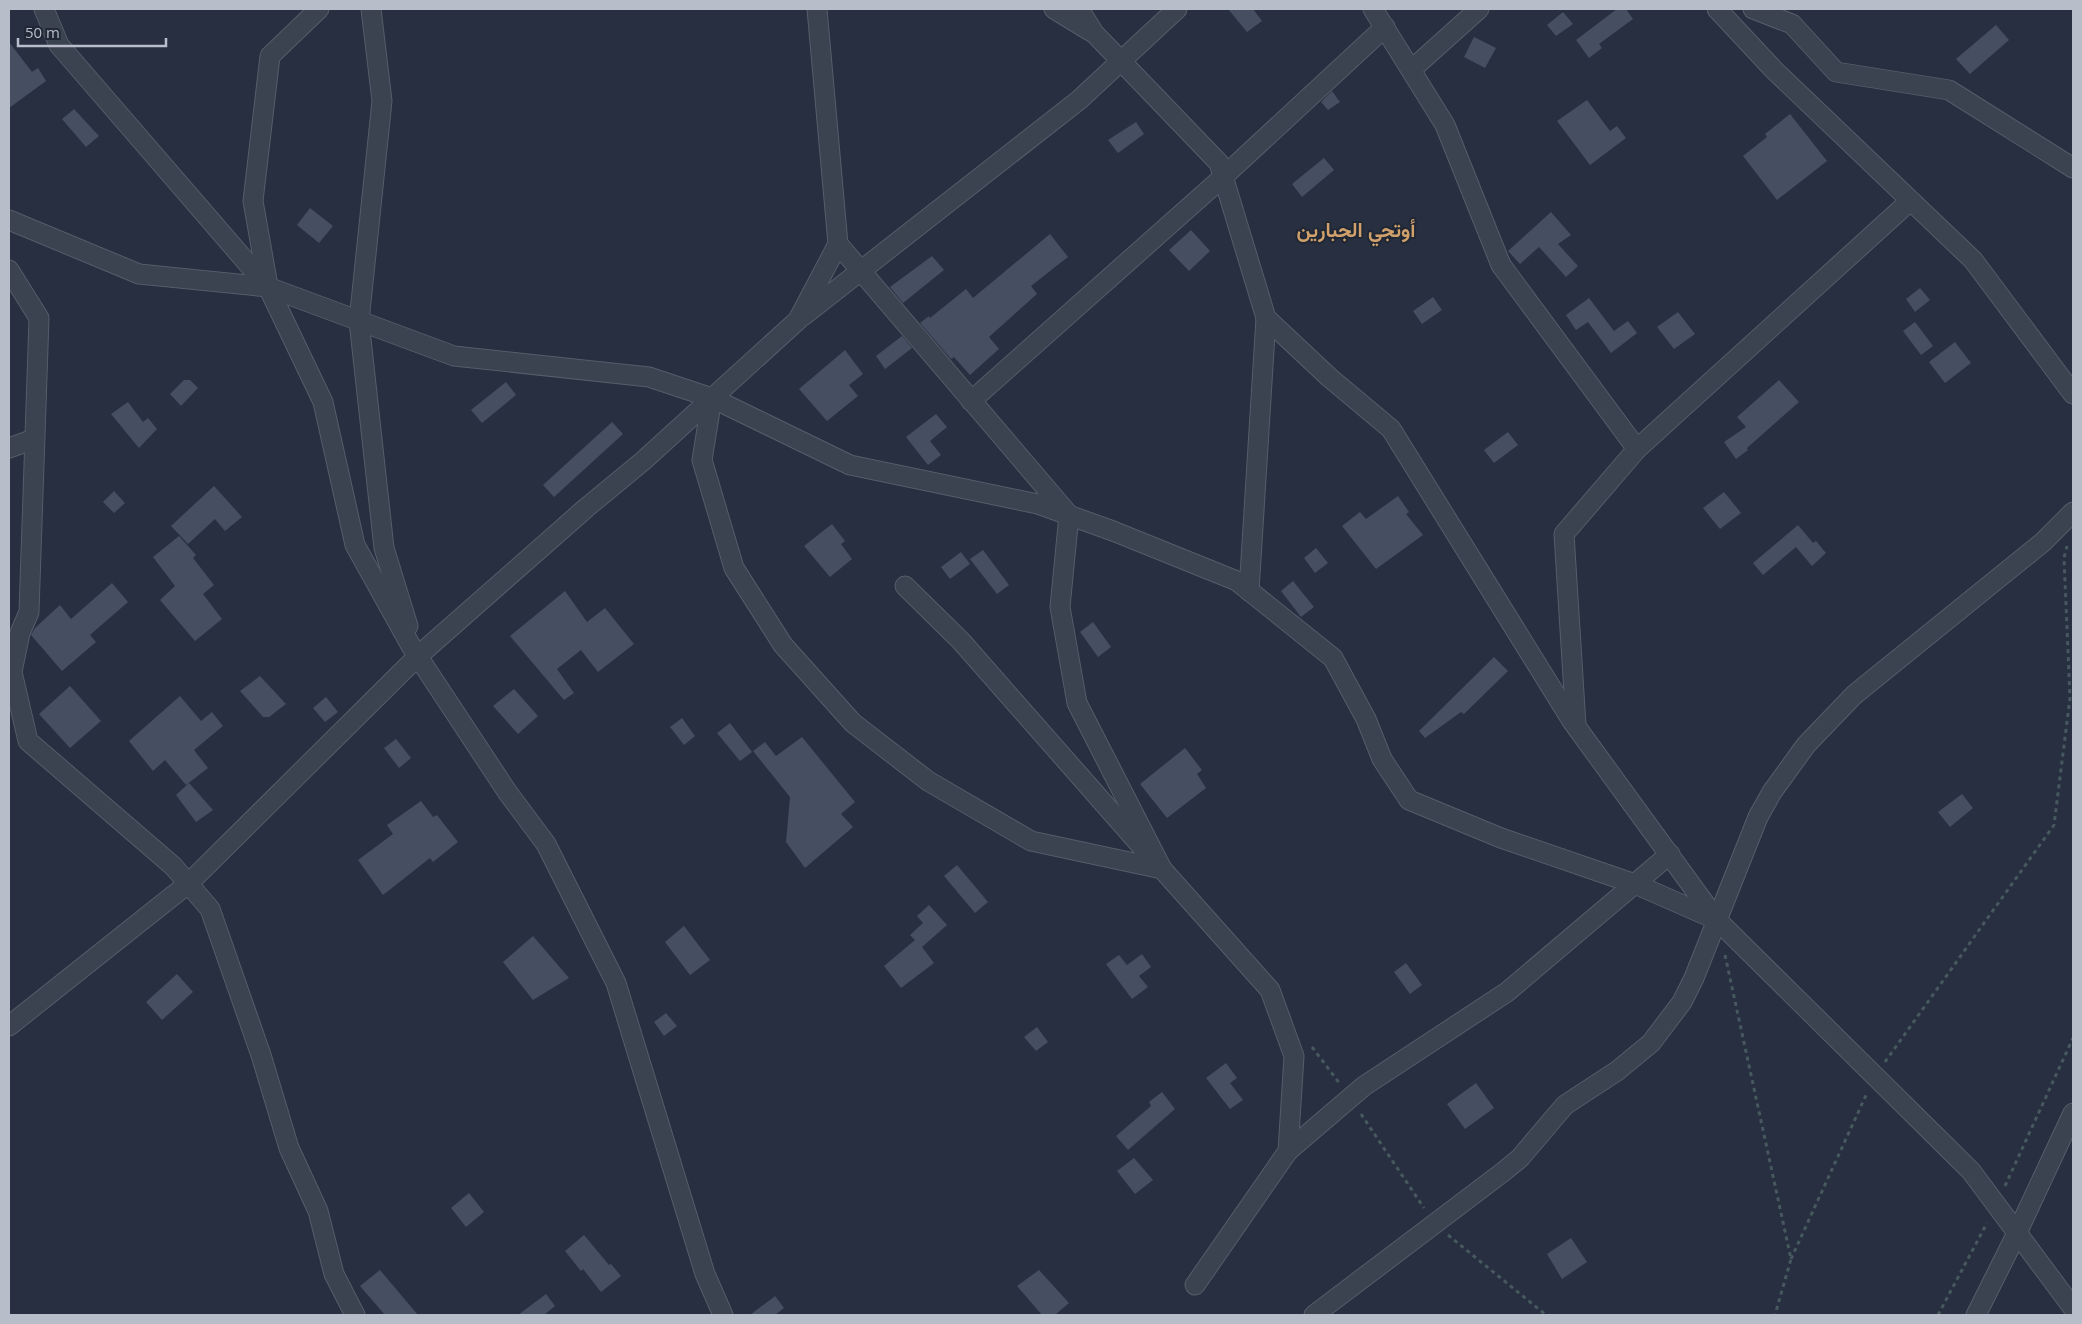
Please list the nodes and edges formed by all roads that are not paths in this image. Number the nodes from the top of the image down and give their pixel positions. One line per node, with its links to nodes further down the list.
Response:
1 (44, 9): 23 (street)
2 (319, 9): 23 (street)
3 (371, 9): 26 (street)
4 (817, 9): 20 (street)
5 (1054, 9): 13 (street)
6 (1079, 9): 13 (street)
7 (1177, 9): 14 (street)
8 (1373, 9): 12 (street)
9 (1479, 9): 15 (street)
10 (1718, 9): 18 (street)
11 (1753, 9): 16 (street)
12 (1385, 27): 15 (street); 17 (street)
13 (1094, 33): 14 (street)
14 (1120, 61): 17 (street); 22 (street)
15 (1411, 70): 32 (street)
16 (2073, 168)
17 (1223, 178): 24 (street); 29 (street)
18 (1910, 201): 27 (street); 32 (street)
19 (9, 220): 23 (street)
20 (838, 244): 22 (street); 25 (street)
21 (9, 270): 30 (street)
22 (860, 271): 25 (street); 29 (street)
23 (268, 287): 26 (street); 37 (street)
24 (1266, 318): 36 (street); 39 (street)
25 (798, 320): 28 (street)
26 (359, 321): 28 (street); 37 (street)
27 (2073, 394)
28 (712, 398): 34 (street); 37 (street); 42 (street)
29 (971, 401): 34 (street)
30 (34, 439): 31 (street); 40 (street)
31 (9, 448)
32 (1637, 449): 39 (street)
33 (2073, 512): 45 (street)
34 (1069, 515): 36 (street); 42 (street)
35 (904, 586): 42 (street)
36 (1249, 591): 44 (street)
37 (418, 656): 43 (street); 53 (street)
38 (9, 723): 40 (street)
39 (1576, 727): 41 (street)
40 (28, 741): 43 (street)
41 (1670, 854): 44 (street); 45 (street)
42 (1162, 869): 48 (street)
43 (189, 883): 46 (street); 52 (street)
44 (1635, 884): 45 (street); 48 (street)
45 (1717, 920): 49 (street); 54 (street)
46 (9, 1026)
47 (2073, 1113): 49 (street)
48 (1288, 1151): 50 (street)
49 (2017, 1233): 51 (street); 55 (street)
50 (1196, 1285)
51 (2073, 1308)
52 (355, 1315)
53 (723, 1315)
54 (1314, 1315)
55 (1976, 1315)

